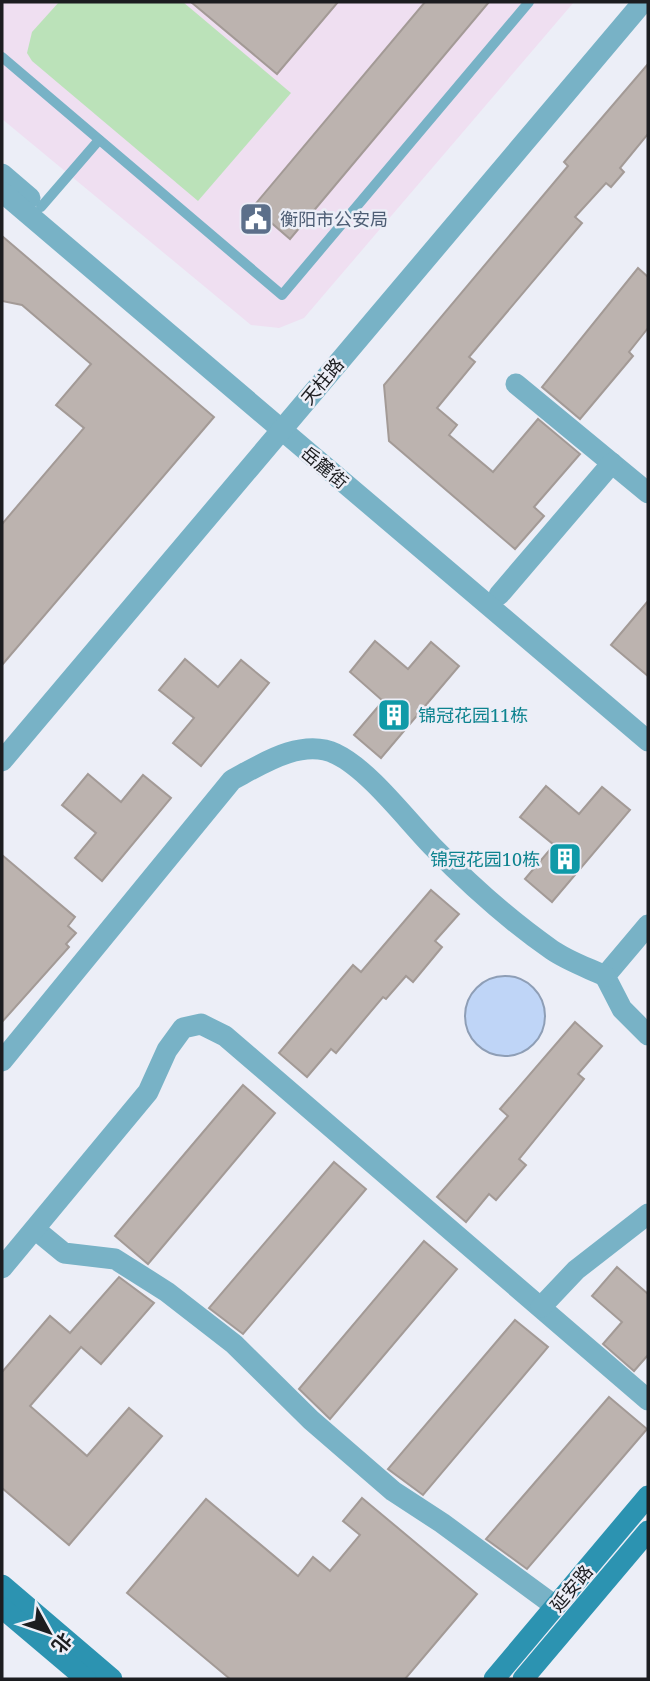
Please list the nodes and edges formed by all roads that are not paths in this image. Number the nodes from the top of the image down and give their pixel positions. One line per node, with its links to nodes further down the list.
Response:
1 (529, 2): 4 (lane)
2 (643, 2): 9 (street, 天柱路)
3 (2, 57): 4 (lane)
4 (99, 140): 7 (lane)
5 (2, 174): 7 (street, 岳麓街)
6 (2, 192): 9 (street, 岳麓街)
7 (41, 207): 9 (street, 岳麓街)
8 (516, 384): 10 (street)
9 (286, 424): 12 (street, 岳麓街); 14 (street, 岳麓街); 15 (street, 天柱路)
10 (612, 463): 11 (street); 12 (street)
11 (648, 493)
12 (499, 595): 13 (street, 岳麓街)
13 (648, 722)
14 (648, 741)
15 (2, 761)
16 (648, 925): 17 (street)
17 (605, 976): 18 (street); 19 (street)
18 (648, 1035)
19 (2, 1061)
20 (648, 1214): 23 (street)
21 (36, 1230): 22 (street); 23 (street); 28 (street)
22 (2, 1268)
23 (541, 1307): 24 (street)
24 (648, 1400)
25 (648, 1496): 28 (main road, 延安路)
26 (648, 1531): 33 (main road, 延安路)
27 (2, 1585): 31 (main road)
28 (555, 1606): 32 (main road, 延安路)
29 (2, 1608): 30 (main road)
30 (86, 1679)
31 (113, 1679)
32 (494, 1679)
33 (523, 1679)

